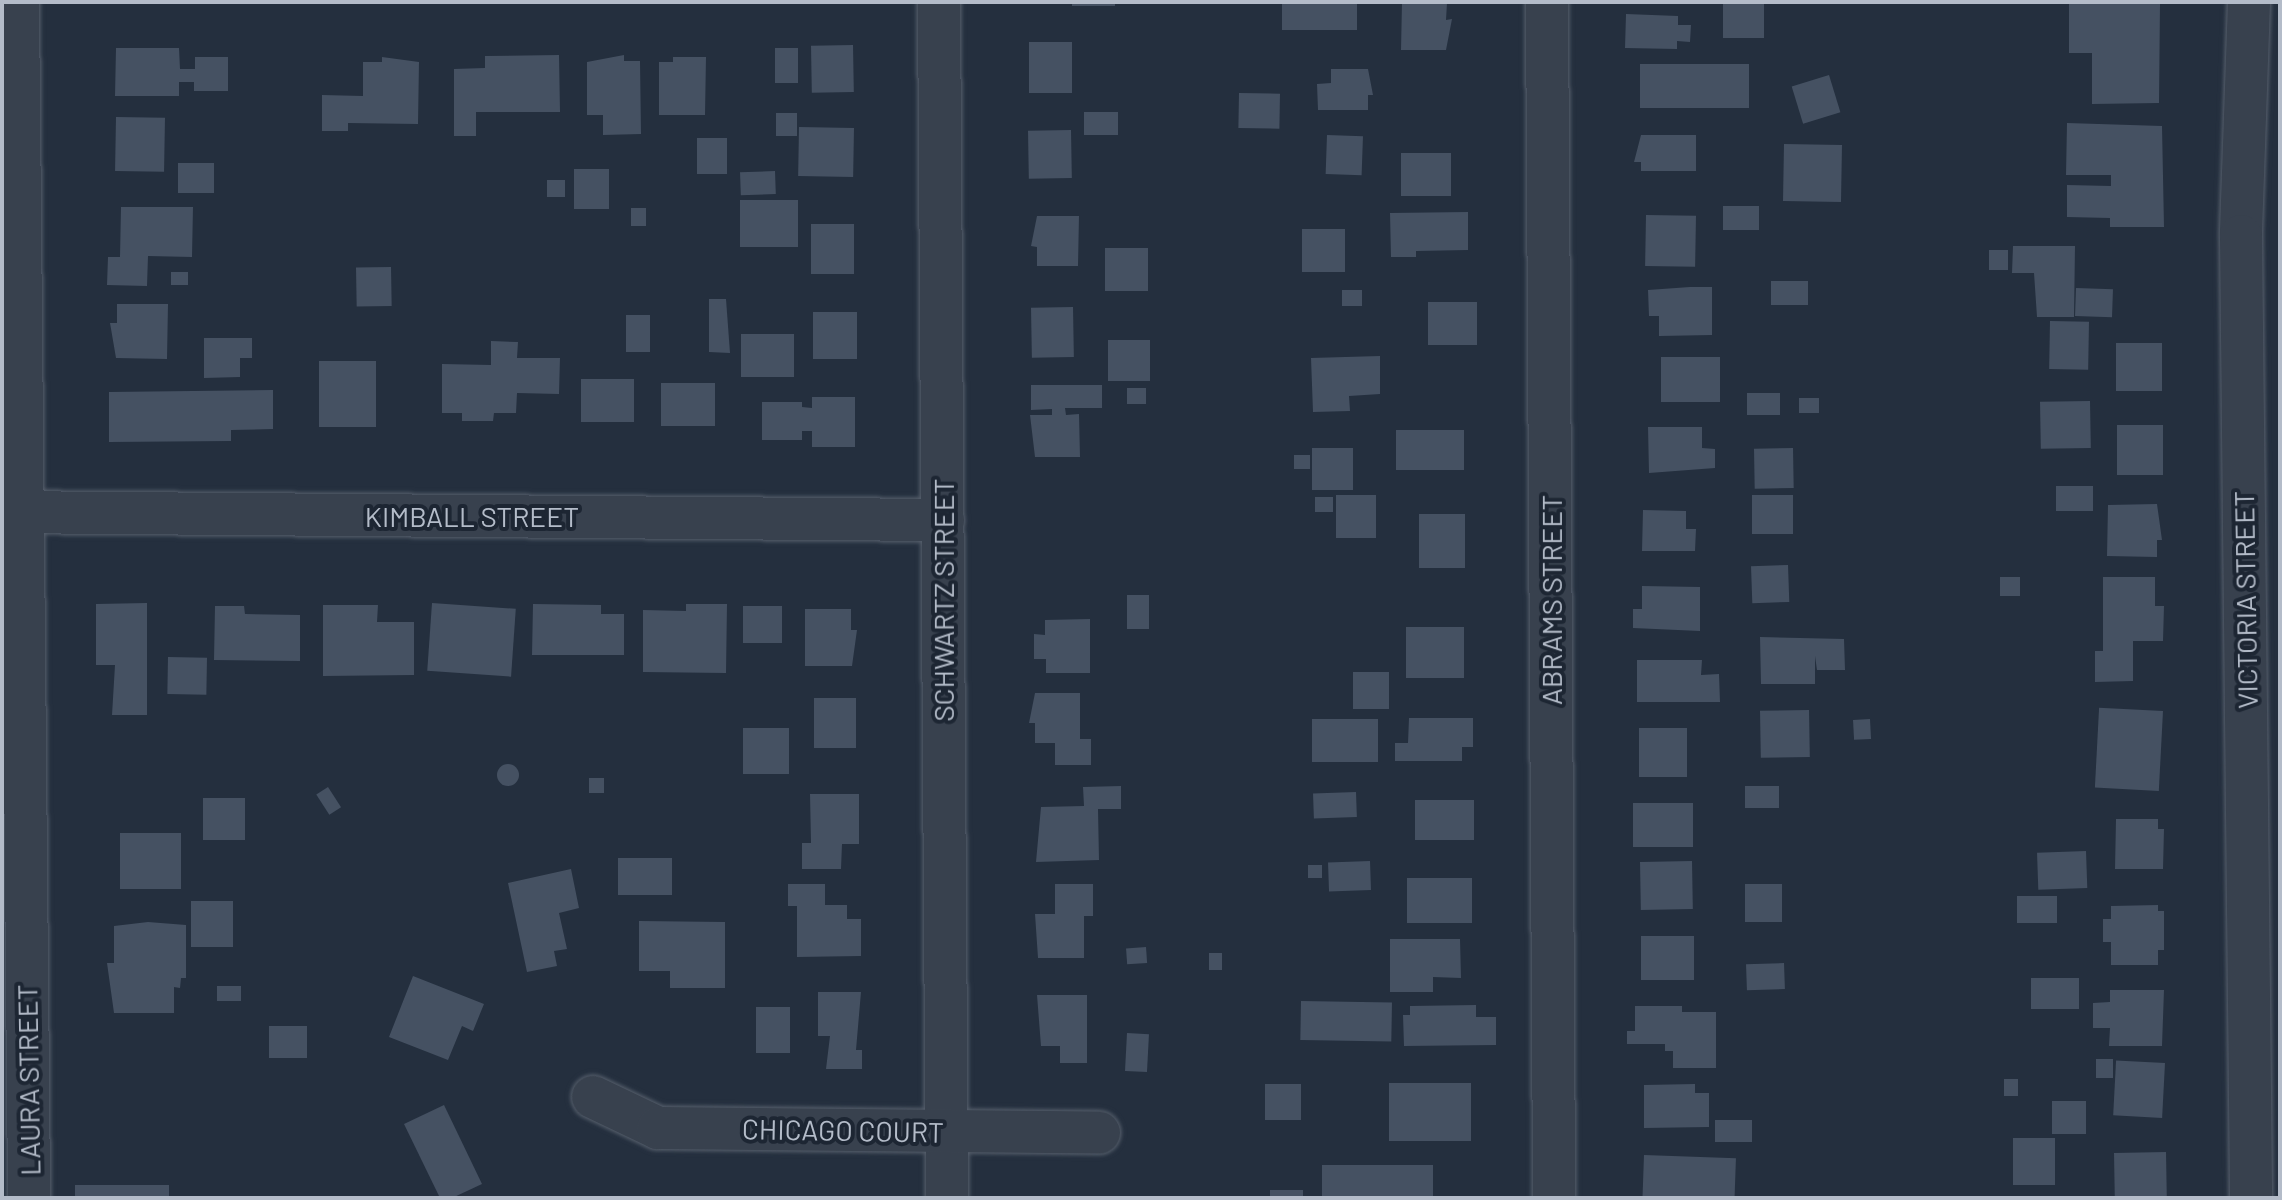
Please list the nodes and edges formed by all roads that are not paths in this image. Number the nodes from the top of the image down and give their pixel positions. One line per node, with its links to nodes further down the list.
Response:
1 (18, 2): 5 (street, LAURA STREET)
2 (939, 2): 6 (street, SCHWARTZ STREET)
3 (1547, 2): 12 (street, ABRAMS STREET)
4 (2249, 2): 13 (street, VICTORIA STREET)
5 (12, 512): 6 (street, KIMBALL STREET); 10 (street, LAURA STREET)
6 (943, 520): 8 (street, SCHWARTZ STREET)
7 (593, 1097): 8 (street, CHICAGO COURT)
8 (947, 1132): 9 (street, CHICAGO COURT); 11 (street, SCHWARTZ STREET)
9 (1099, 1133)
10 (29, 1198)
11 (947, 1198)
12 (1554, 1198)
13 (2251, 1198)

